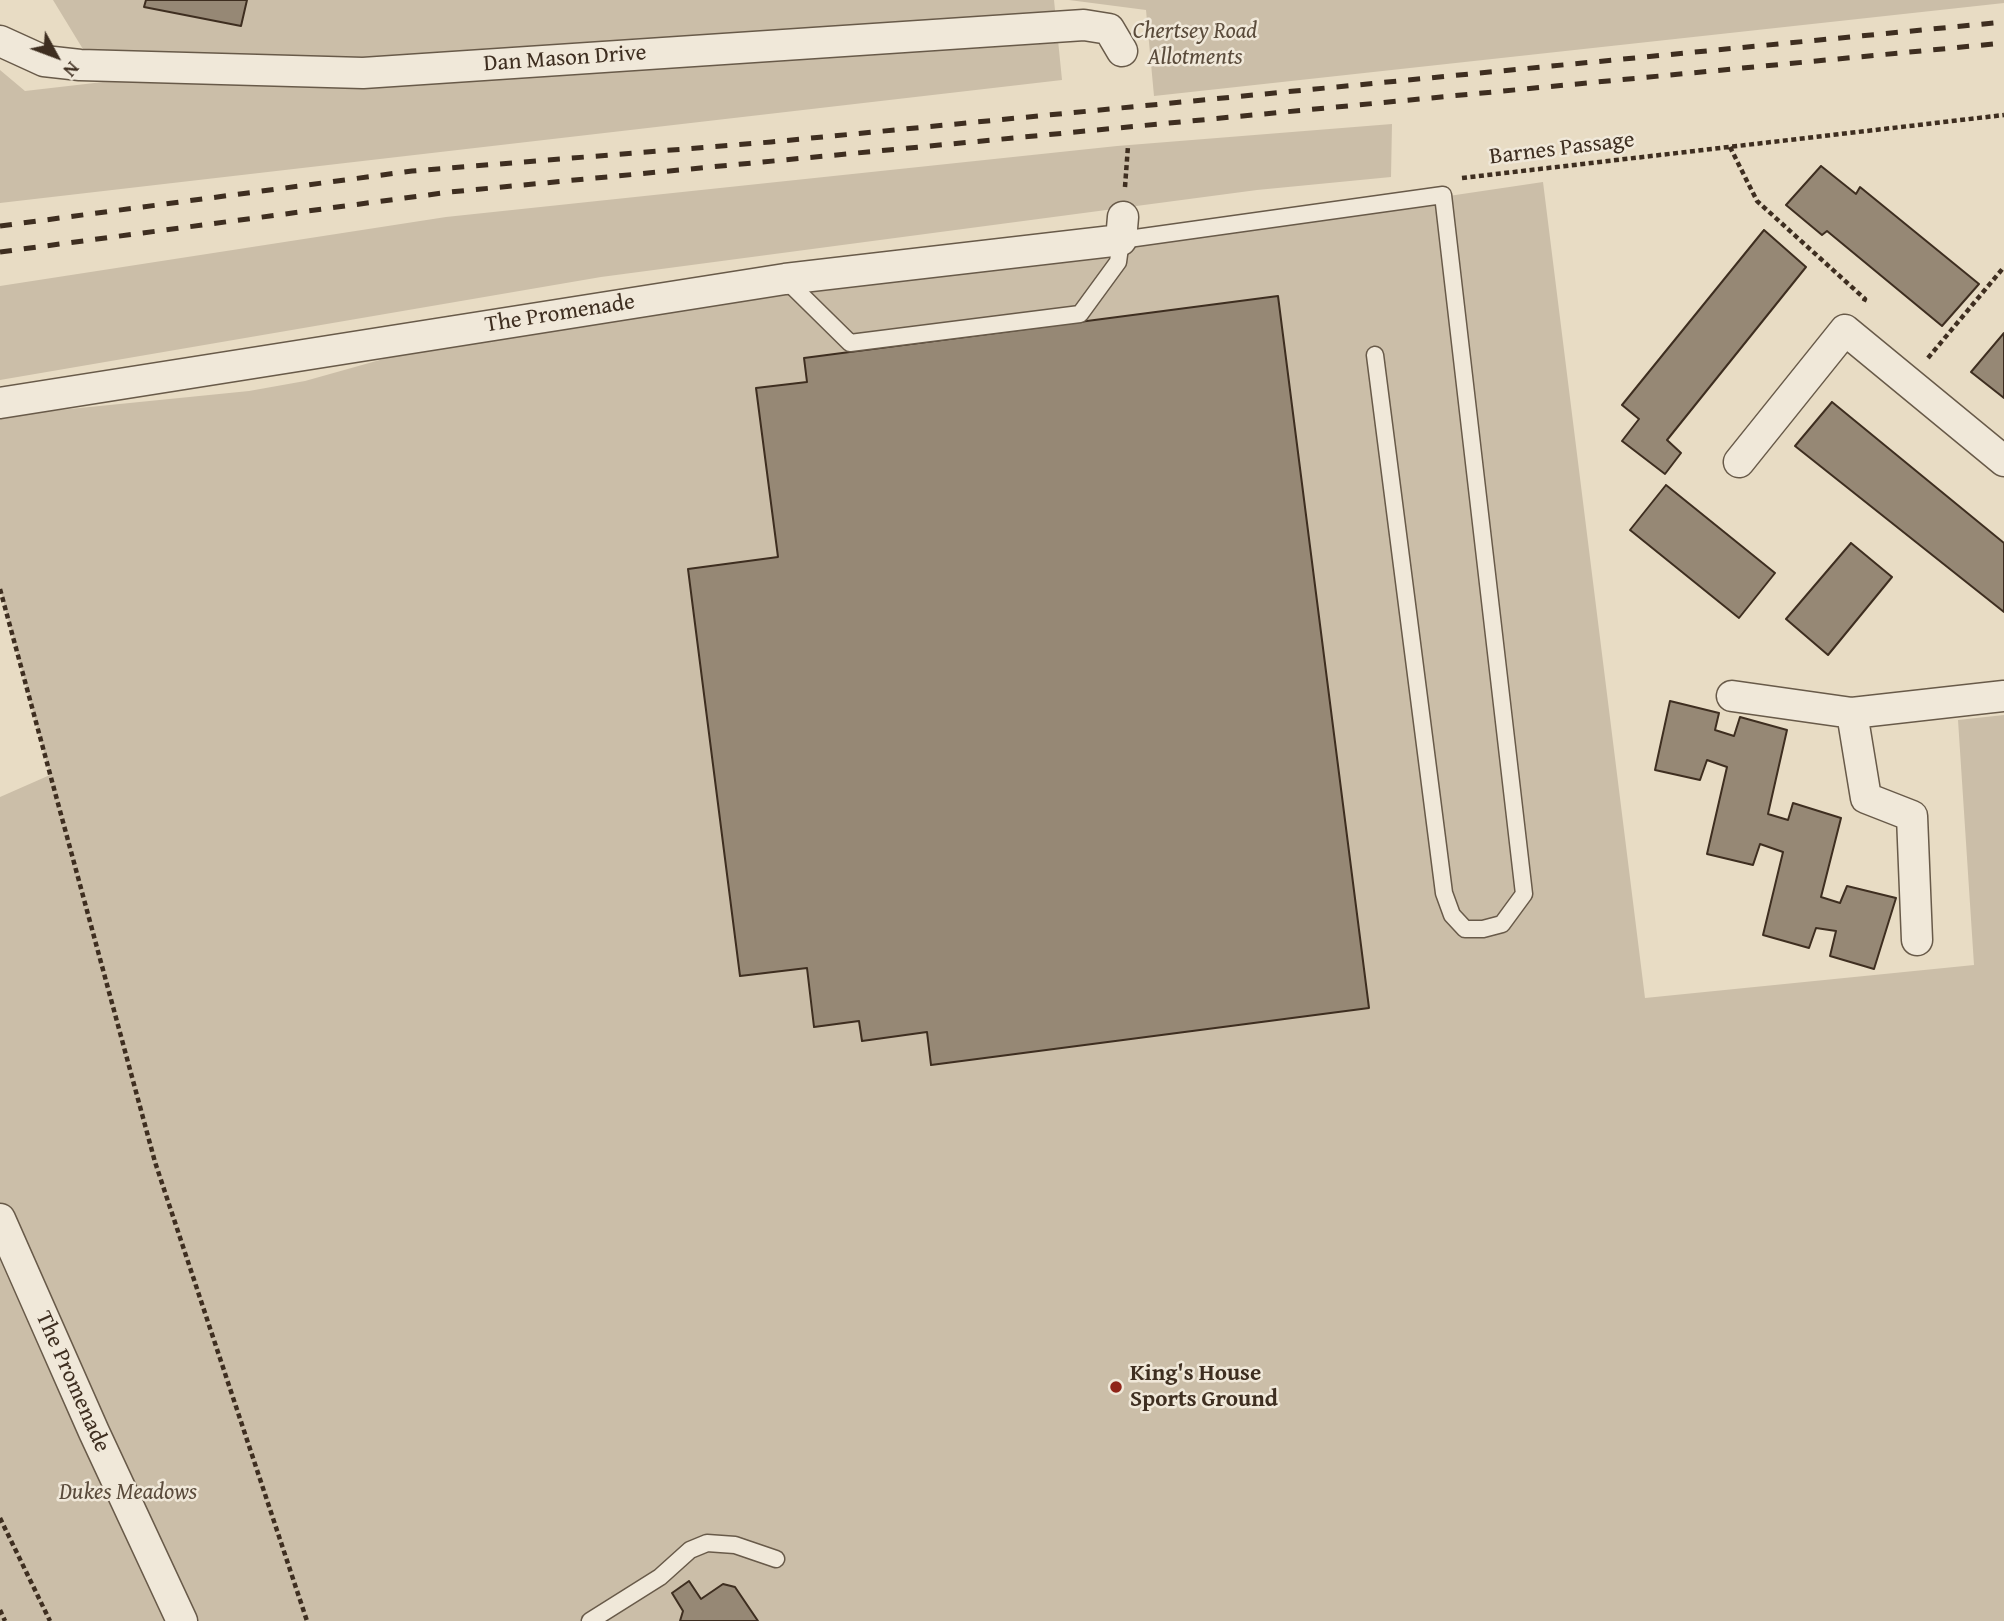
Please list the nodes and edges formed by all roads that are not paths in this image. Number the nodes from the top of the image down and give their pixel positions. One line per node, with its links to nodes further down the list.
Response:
1 (0, 41): 2 (street, Dan Mason Drive)
2 (1122, 51)
3 (1122, 229): 4 (street, The Promenade); 4 (lane); 5 (lane)
4 (785, 279): 6 (street, The Promenade)
5 (1375, 355)
6 (0, 402)
7 (2004, 461): 8 (street)
8 (1739, 463)
9 (1732, 696): 11 (street)
10 (2004, 696): 11 (street)
11 (1852, 713): 12 (street)
12 (1917, 940)
13 (0, 1219): 15 (street, The Promenade)
14 (776, 1559): 16 (lane)
15 (182, 1621)
16 (590, 1621)

